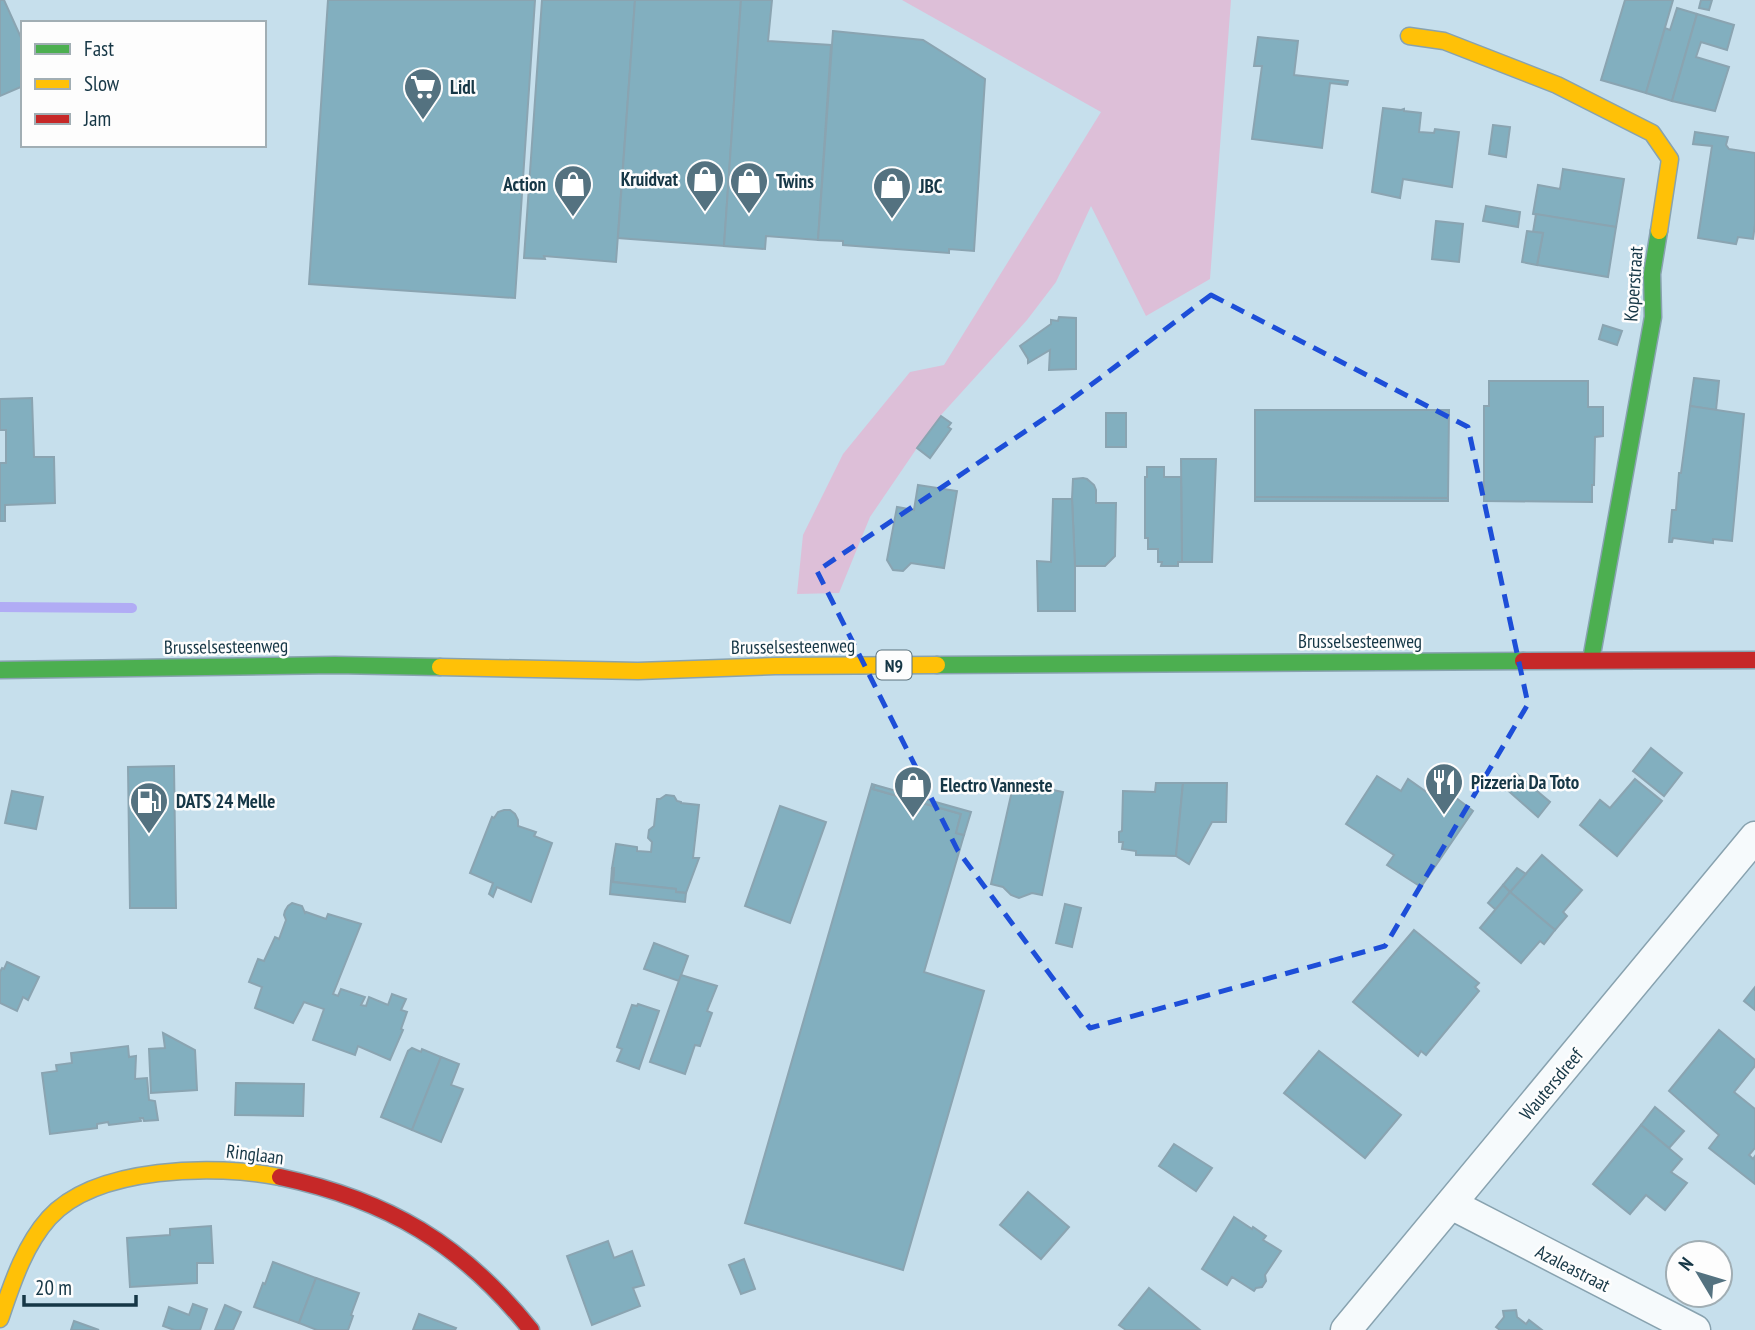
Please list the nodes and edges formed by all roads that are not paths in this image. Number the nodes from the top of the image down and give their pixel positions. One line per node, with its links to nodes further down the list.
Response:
1 (1409, 36): 2 (main road, Koperstraat)
2 (1591, 660): 3 (main road, Brusselsesteenweg / N9); 4 (main road, Brusselsesteenweg / N9)
3 (1755, 660)
4 (0, 670)
5 (1755, 837): 6 (street, Wautersdreef)
6 (1451, 1204): 9 (street, Wautersdreef); 10 (street, Azaleastraat)
7 (0, 1319): 8 (main road, Ringlaan)
8 (531, 1330)
9 (1346, 1330)
10 (1695, 1330)

